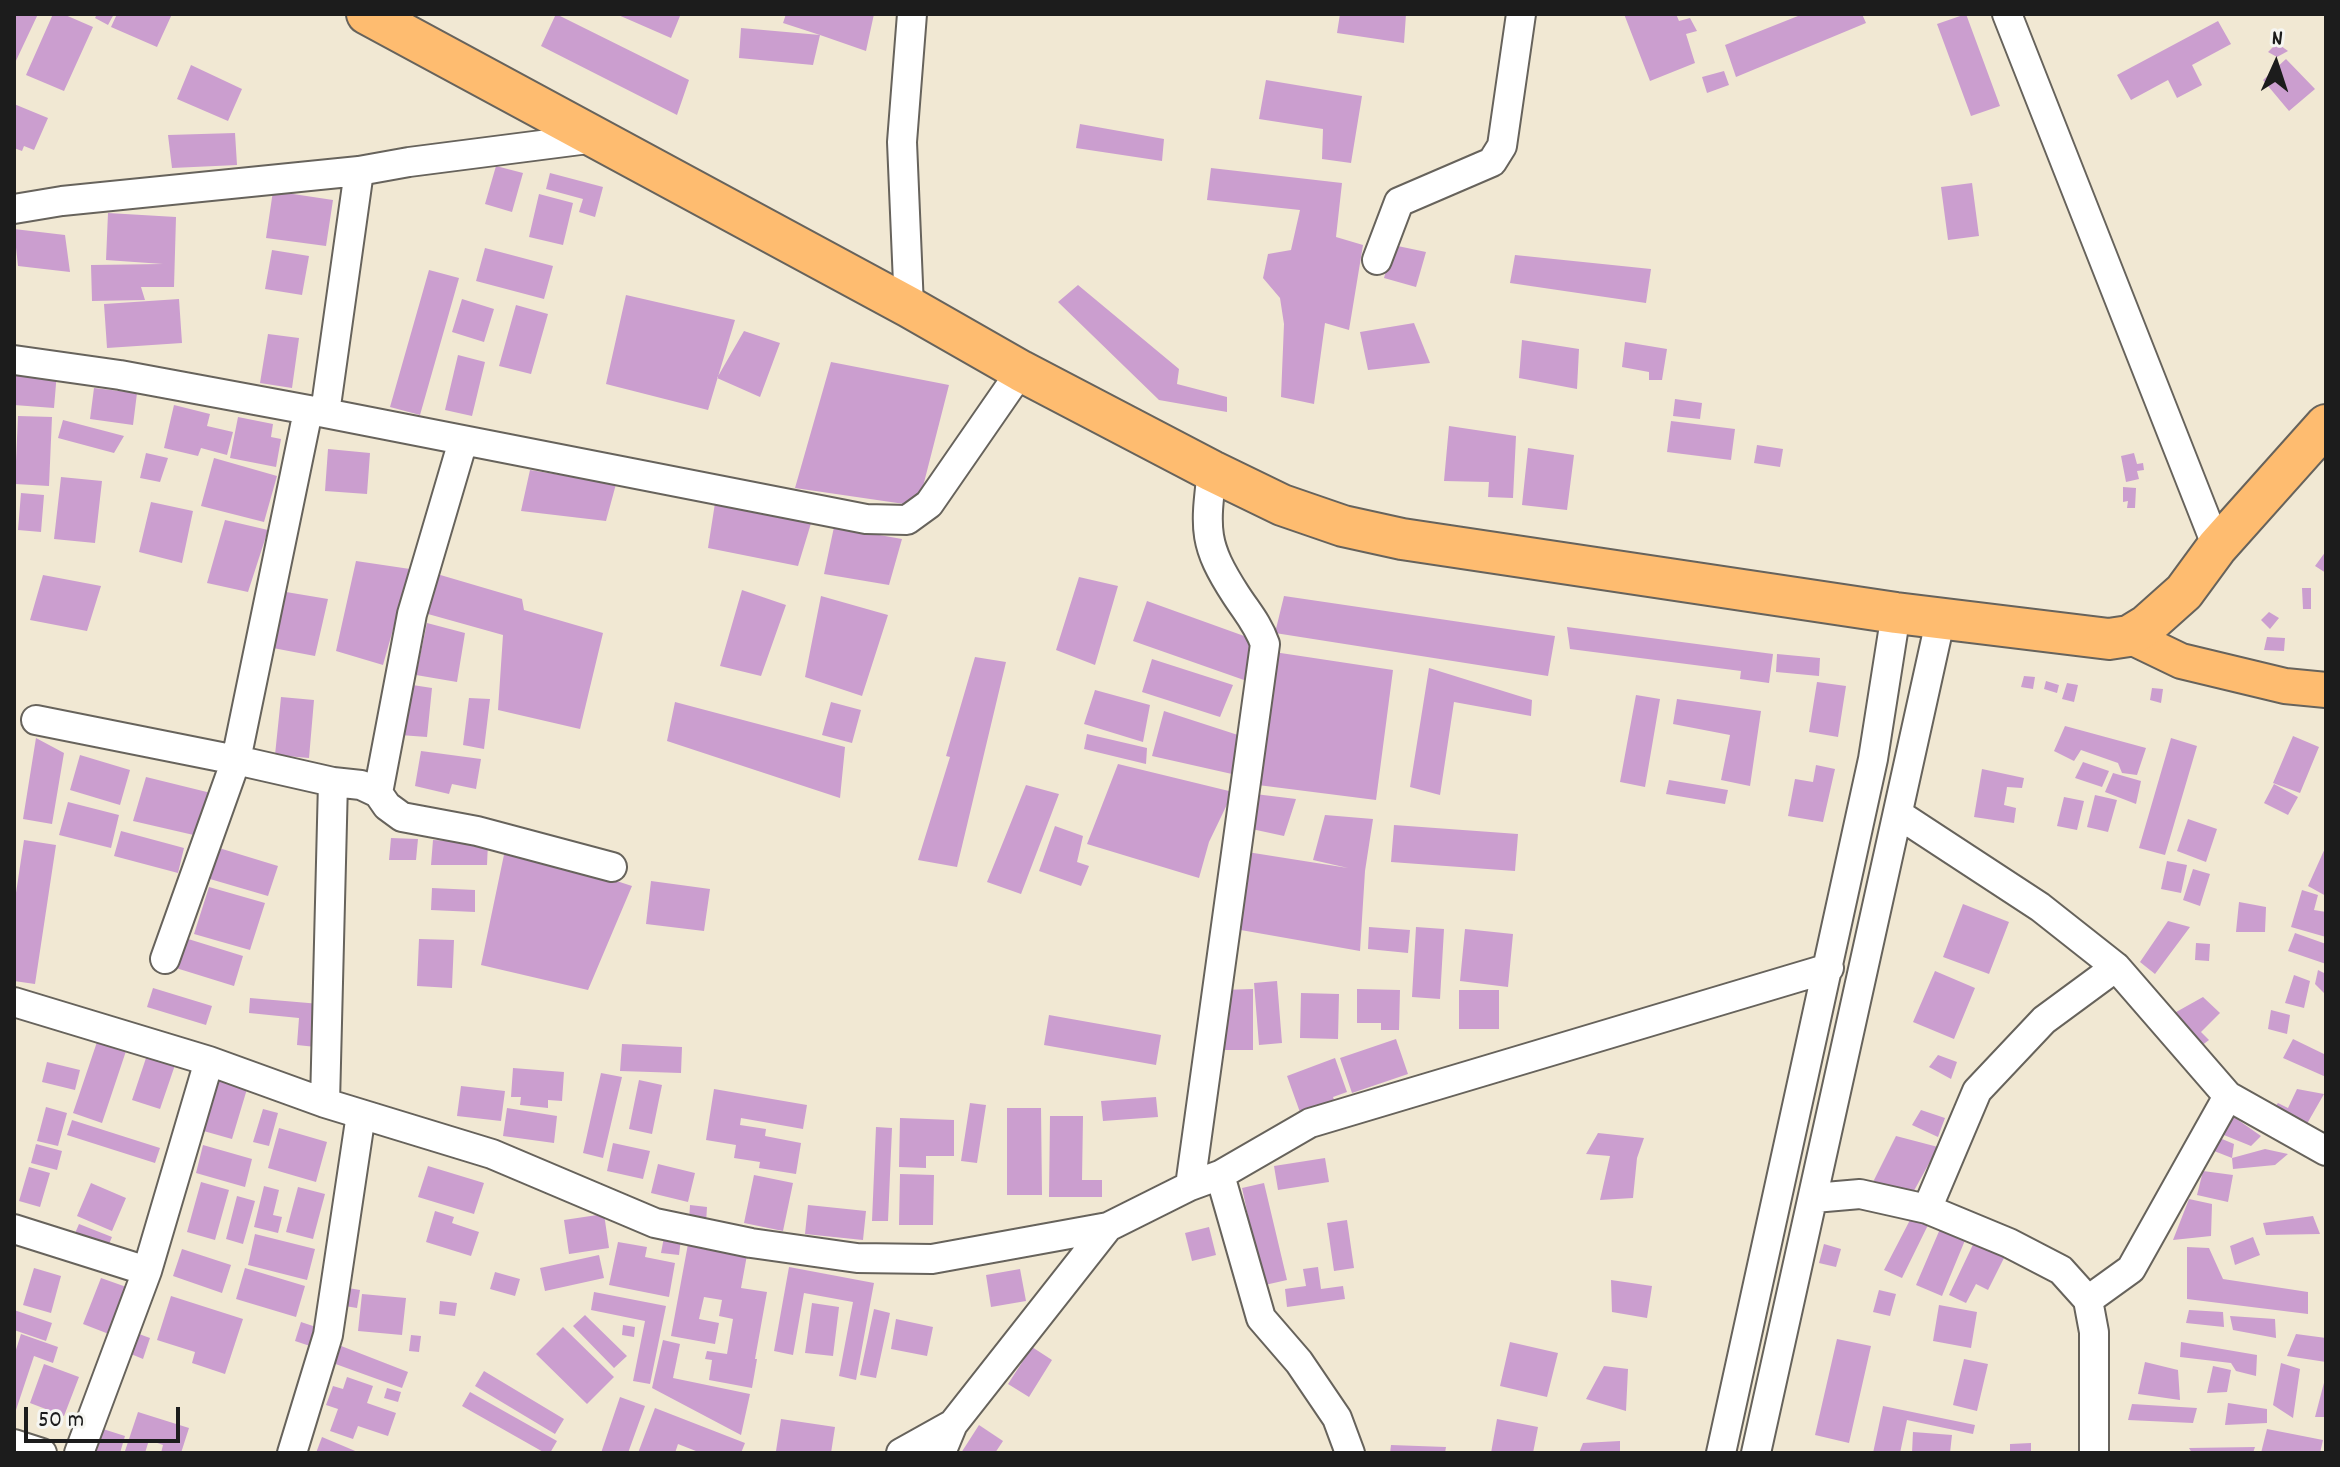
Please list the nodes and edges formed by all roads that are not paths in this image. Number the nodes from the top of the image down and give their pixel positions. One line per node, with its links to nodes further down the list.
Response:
1 (367, 14): 5 (highway)
2 (912, 14): 9 (street)
3 (1521, 14): 8 (street)
4 (2007, 14): 16 (street)
5 (596, 138): 6 (street); 9 (highway)
6 (359, 171): 7 (street); 12 (street)
7 (14, 209)
8 (1377, 260)
9 (909, 307): 11 (highway)
10 (14, 360): 12 (street)
11 (1021, 371): 14 (street); 15 (highway)
12 (316, 412): 14 (street); 22 (street)
13 (2326, 425): 16 (highway)
14 (463, 441): 24 (street)
15 (1212, 471): 17 (highway); 37 (street)
16 (2217, 547): 19 (highway)
17 (1896, 613): 18 (highway); 29 (street)
18 (1941, 617): 19 (highway); 25 (street)
19 (2129, 636): 20 (main road)
20 (2326, 690)
21 (36, 720): 22 (street)
22 (236, 760): 23 (street); 27 (street)
23 (333, 782): 24 (street); 33 (street)
24 (378, 793): 26 (street)
25 (1898, 814): 28 (street); 38 (street)
26 (612, 867)
27 (165, 959)
28 (2116, 967): 32 (street); 39 (street)
29 (1829, 968): 36 (street); 52 (street)
30 (14, 1002): 31 (street)
31 (209, 1061): 33 (street); 42 (street)
32 (2228, 1096): 35 (street); 43 (street)
33 (325, 1103): 34 (street)
34 (361, 1114): 40 (street); 48 (street)
35 (2326, 1151)
36 (1220, 1175): 37 (street); 51 (street)
37 (1190, 1186): 40 (street)
38 (1814, 1198): 39 (street); 53 (street)
39 (1927, 1209): 43 (street)
40 (1108, 1227): 44 (street)
41 (14, 1229): 42 (street)
42 (147, 1271): 47 (street)
43 (2088, 1300): 54 (street)
44 (953, 1424): 49 (street); 50 (street)
45 (14, 1444): 46 (street)
46 (42, 1453)
47 (79, 1453)
48 (292, 1453)
49 (901, 1453)
50 (941, 1453)
51 (1350, 1453)
52 (1721, 1453)
53 (1756, 1453)
54 (2094, 1453)

